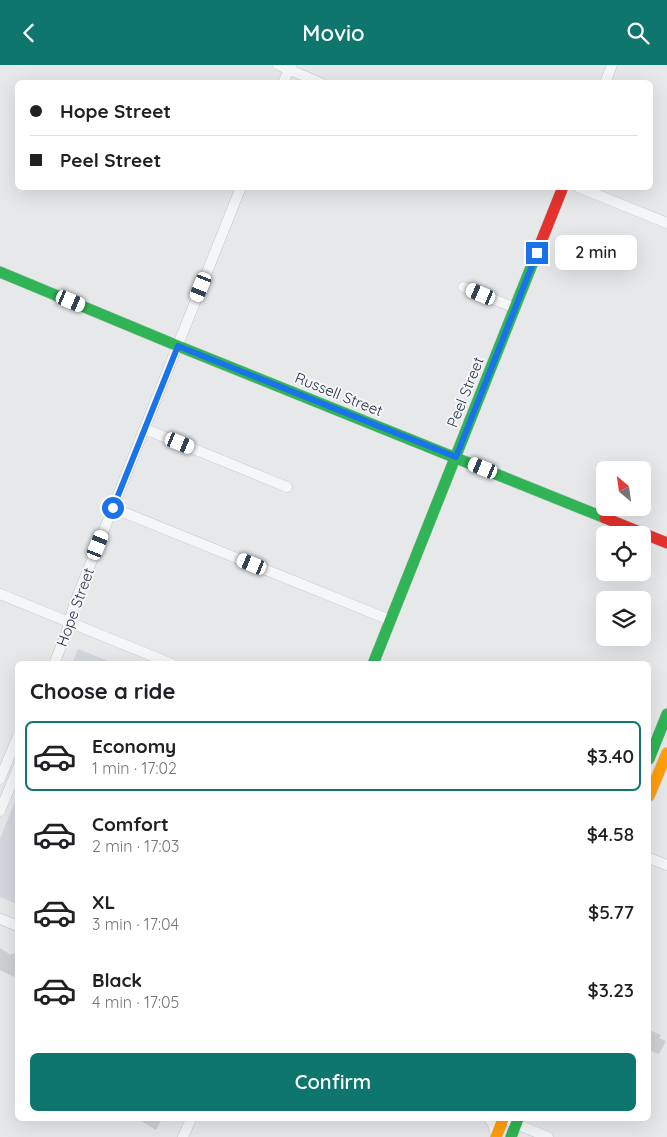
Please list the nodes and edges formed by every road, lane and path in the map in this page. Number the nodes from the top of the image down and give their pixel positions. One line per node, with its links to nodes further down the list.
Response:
1 (278, 65): 3 (street)
2 (612, 65): 6 (street)
3 (290, 67): 4 (street); 5 (street)
4 (284, 80)
5 (315, 80)
6 (606, 80)
7 (240, 190): 14 (street, Hope Street)
8 (562, 190): 13 (main road, Peel Street)
9 (585, 190): 10 (street)
10 (667, 223)
11 (0, 272): 14 (main road, Russell Street)
12 (463, 287): 13 (street)
13 (515, 308): 16 (main road, Peel Street)
14 (178, 346): 15 (street, Hope Street); 16 (main road, Russell Street)
15 (145, 429): 17 (street); 18 (street, Hope Street)
16 (456, 457): 19 (main road, Russell Street); 21 (main road, Peel Street)
17 (288, 487)
18 (113, 508): 21 (street); 22 (street, Hope Street)
19 (667, 543)
20 (0, 594): 22 (street)
21 (390, 620): 25 (main road, Peel Street)
22 (69, 621): 23 (street, Hope Street); 24 (street)
23 (55, 661)
24 (165, 661)
25 (374, 661)
26 (667, 714): 29 (main road)
27 (15, 743): 31 (street)
28 (667, 753): 32 (main road)
29 (651, 754)
30 (15, 775): 33 (street)
31 (0, 779)
32 (651, 791)
33 (0, 811)
34 (651, 859): 35 (street)
35 (667, 865)
36 (0, 919): 37 (street)
37 (15, 925)
38 (189, 1121): 42 (street)
39 (491, 1121): 43 (street)
40 (502, 1121): 43 (main road)
41 (517, 1121): 44 (main road); 45 (street)
42 (183, 1137)
43 (496, 1137)
44 (511, 1137)
45 (548, 1137)

